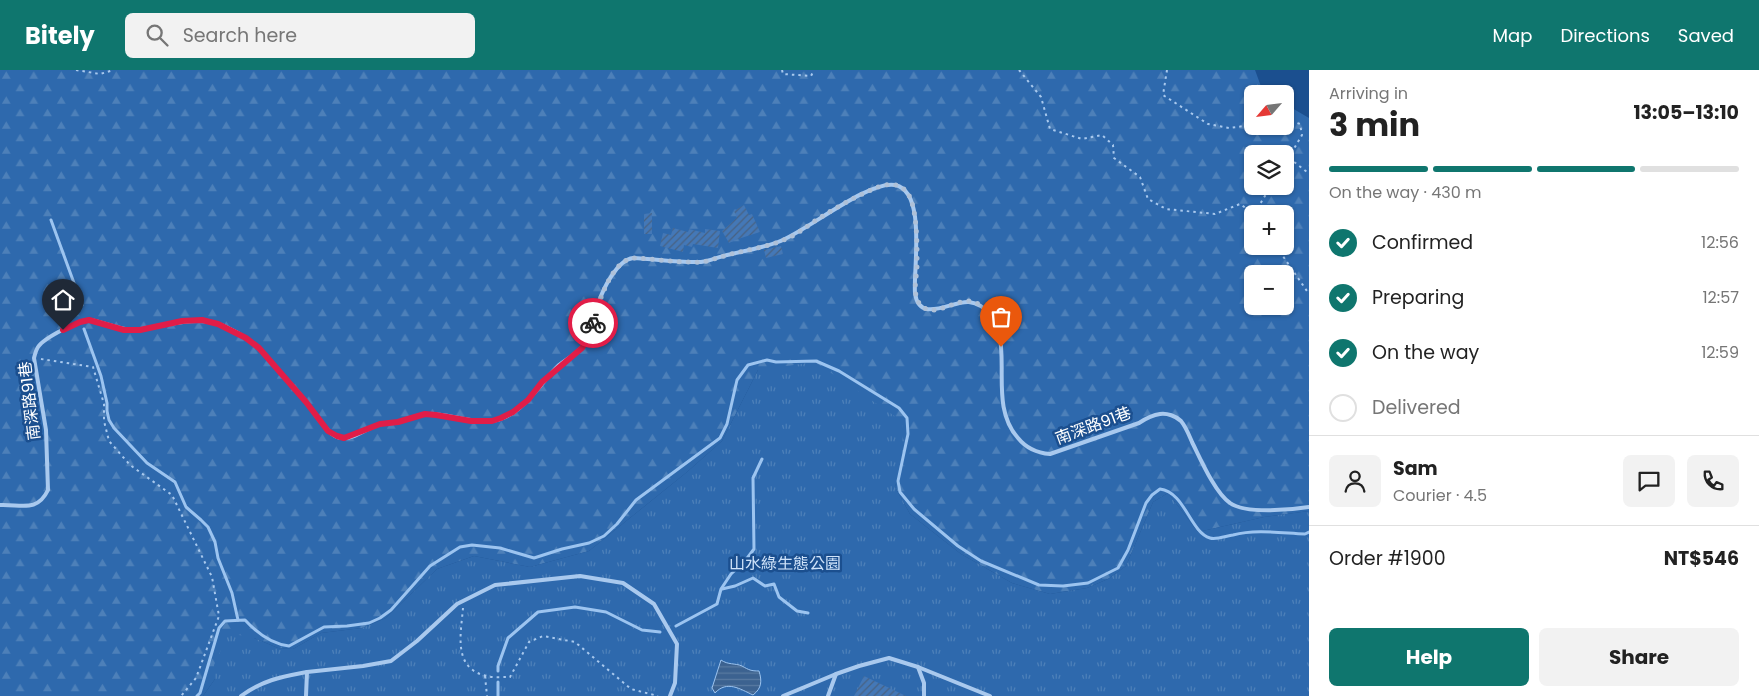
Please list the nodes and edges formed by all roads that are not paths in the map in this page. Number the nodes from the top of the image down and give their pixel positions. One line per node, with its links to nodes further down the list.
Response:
1 (0, 505): 2 (lane, 南深路91巷)
2 (1309, 506)
3 (918, 666): 5 (lane); 11 (lane); 12 (lane)
4 (307, 672): 6 (lane); 7 (lane); 8 (lane)
5 (836, 674): 9 (lane); 10 (lane)
6 (241, 696)
7 (306, 696)
8 (670, 696)
9 (783, 696)
10 (828, 696)
11 (924, 696)
12 (990, 696)

